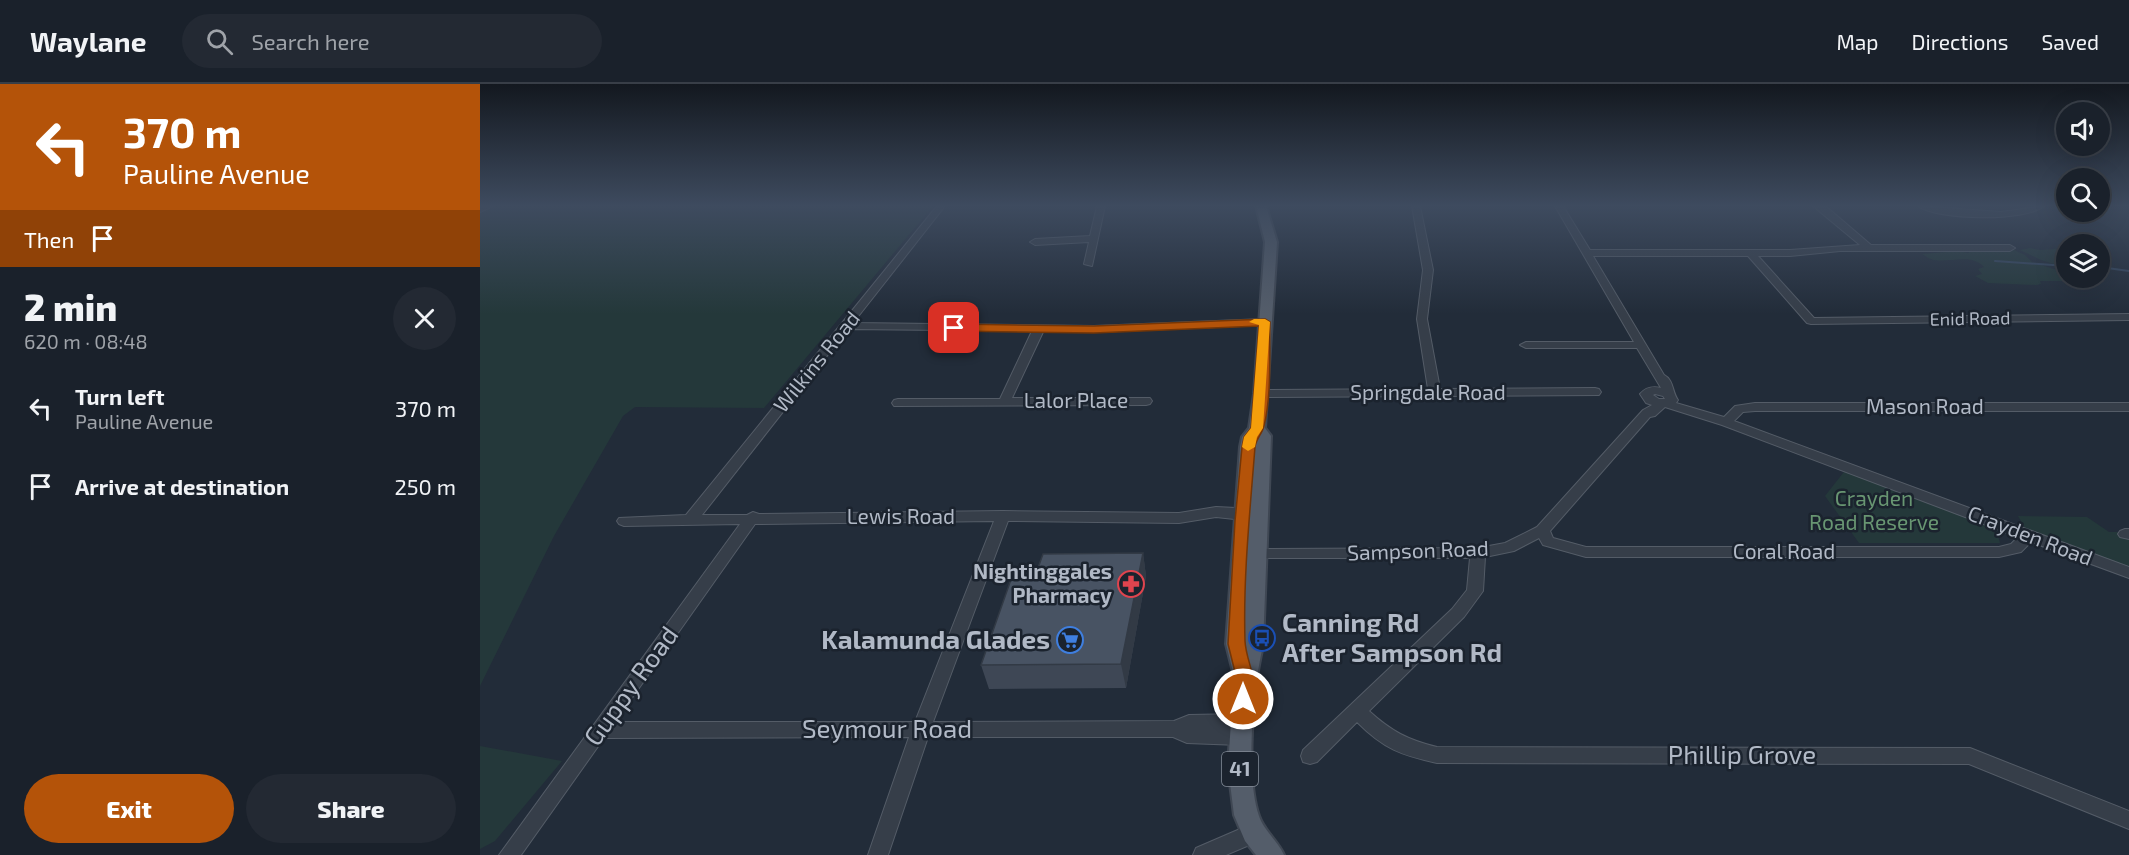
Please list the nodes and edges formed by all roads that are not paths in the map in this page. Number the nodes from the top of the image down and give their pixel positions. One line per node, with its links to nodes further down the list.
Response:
1 (913, 242): 14 (street, Wilkins Road)
2 (1093, 242): 11 (street)
3 (1270, 242): 13 (main road, 41)
4 (1423, 242): 20 (street)
5 (1581, 242): 9 (street)
6 (1862, 242): 7 (street)
7 (1869, 248): 8 (street); 10 (street)
8 (2010, 248)
9 (1588, 253): 10 (street); 17 (street)
10 (1751, 254): 12 (street, Enid Road)
11 (1089, 264)
12 (2129, 317)
13 (1265, 322): 15 (street); 21 (main road, 41)
14 (846, 326): 15 (street); 31 (street, Wilkins Road)
15 (1040, 329): 23 (street, Lalor Place)
16 (1526, 345): 17 (street)
17 (1641, 345): 18 (street)
18 (1659, 377): 22 (street); 25 (street, Sampson Road)
19 (1595, 392): 20 (street, Springdale Road)
20 (1435, 393): 21 (street, Springdale Road)
21 (1261, 394): 30 (main road, 41)
22 (1666, 399): 25 (street, Crayden Road); 25 (street, Sampson Road); 28 (street, Crayden Road)
23 (1005, 401): 24 (street, Lalor Place); 26 (street, Lalor Place)
24 (1146, 401)
25 (1649, 401): 34 (street, Sampson Road)
26 (898, 403)
27 (2129, 406): 28 (street, Mason Road)
28 (1726, 422): 35 (street, Crayden Road)
29 (1003, 516): 30 (street, Lewis Road); 32 (street, Lewis Road); 40 (street)
30 (1248, 517): 36 (main road, 41)
31 (692, 518): 32 (street, Lewis Road); 33 (street, Lewis Road)
32 (753, 518): 41 (street, Guppy Road)
33 (624, 520)
34 (1542, 530): 35 (street, Coral Road); 37 (street, Sampson Road)
35 (2029, 535): 38 (street, Crayden Road)
36 (1250, 553): 37 (street, Sampson Road); 42 (main road, 41)
37 (1478, 553): 39 (street)
38 (2129, 573)
39 (1357, 711): 43 (street); 44 (street, Phillip Grove)
40 (921, 729): 41 (street, Seymour Road); 42 (street, Seymour Road); 47 (street)
41 (599, 730): 46 (street, Guppy Road)
42 (1241, 730): 45 (main road, 41)
43 (1310, 756)
44 (2129, 820)
45 (1254, 833): 48 (street); 49 (main road, 41)
46 (509, 855)
47 (878, 855)
48 (1203, 855)
49 (1271, 855)

